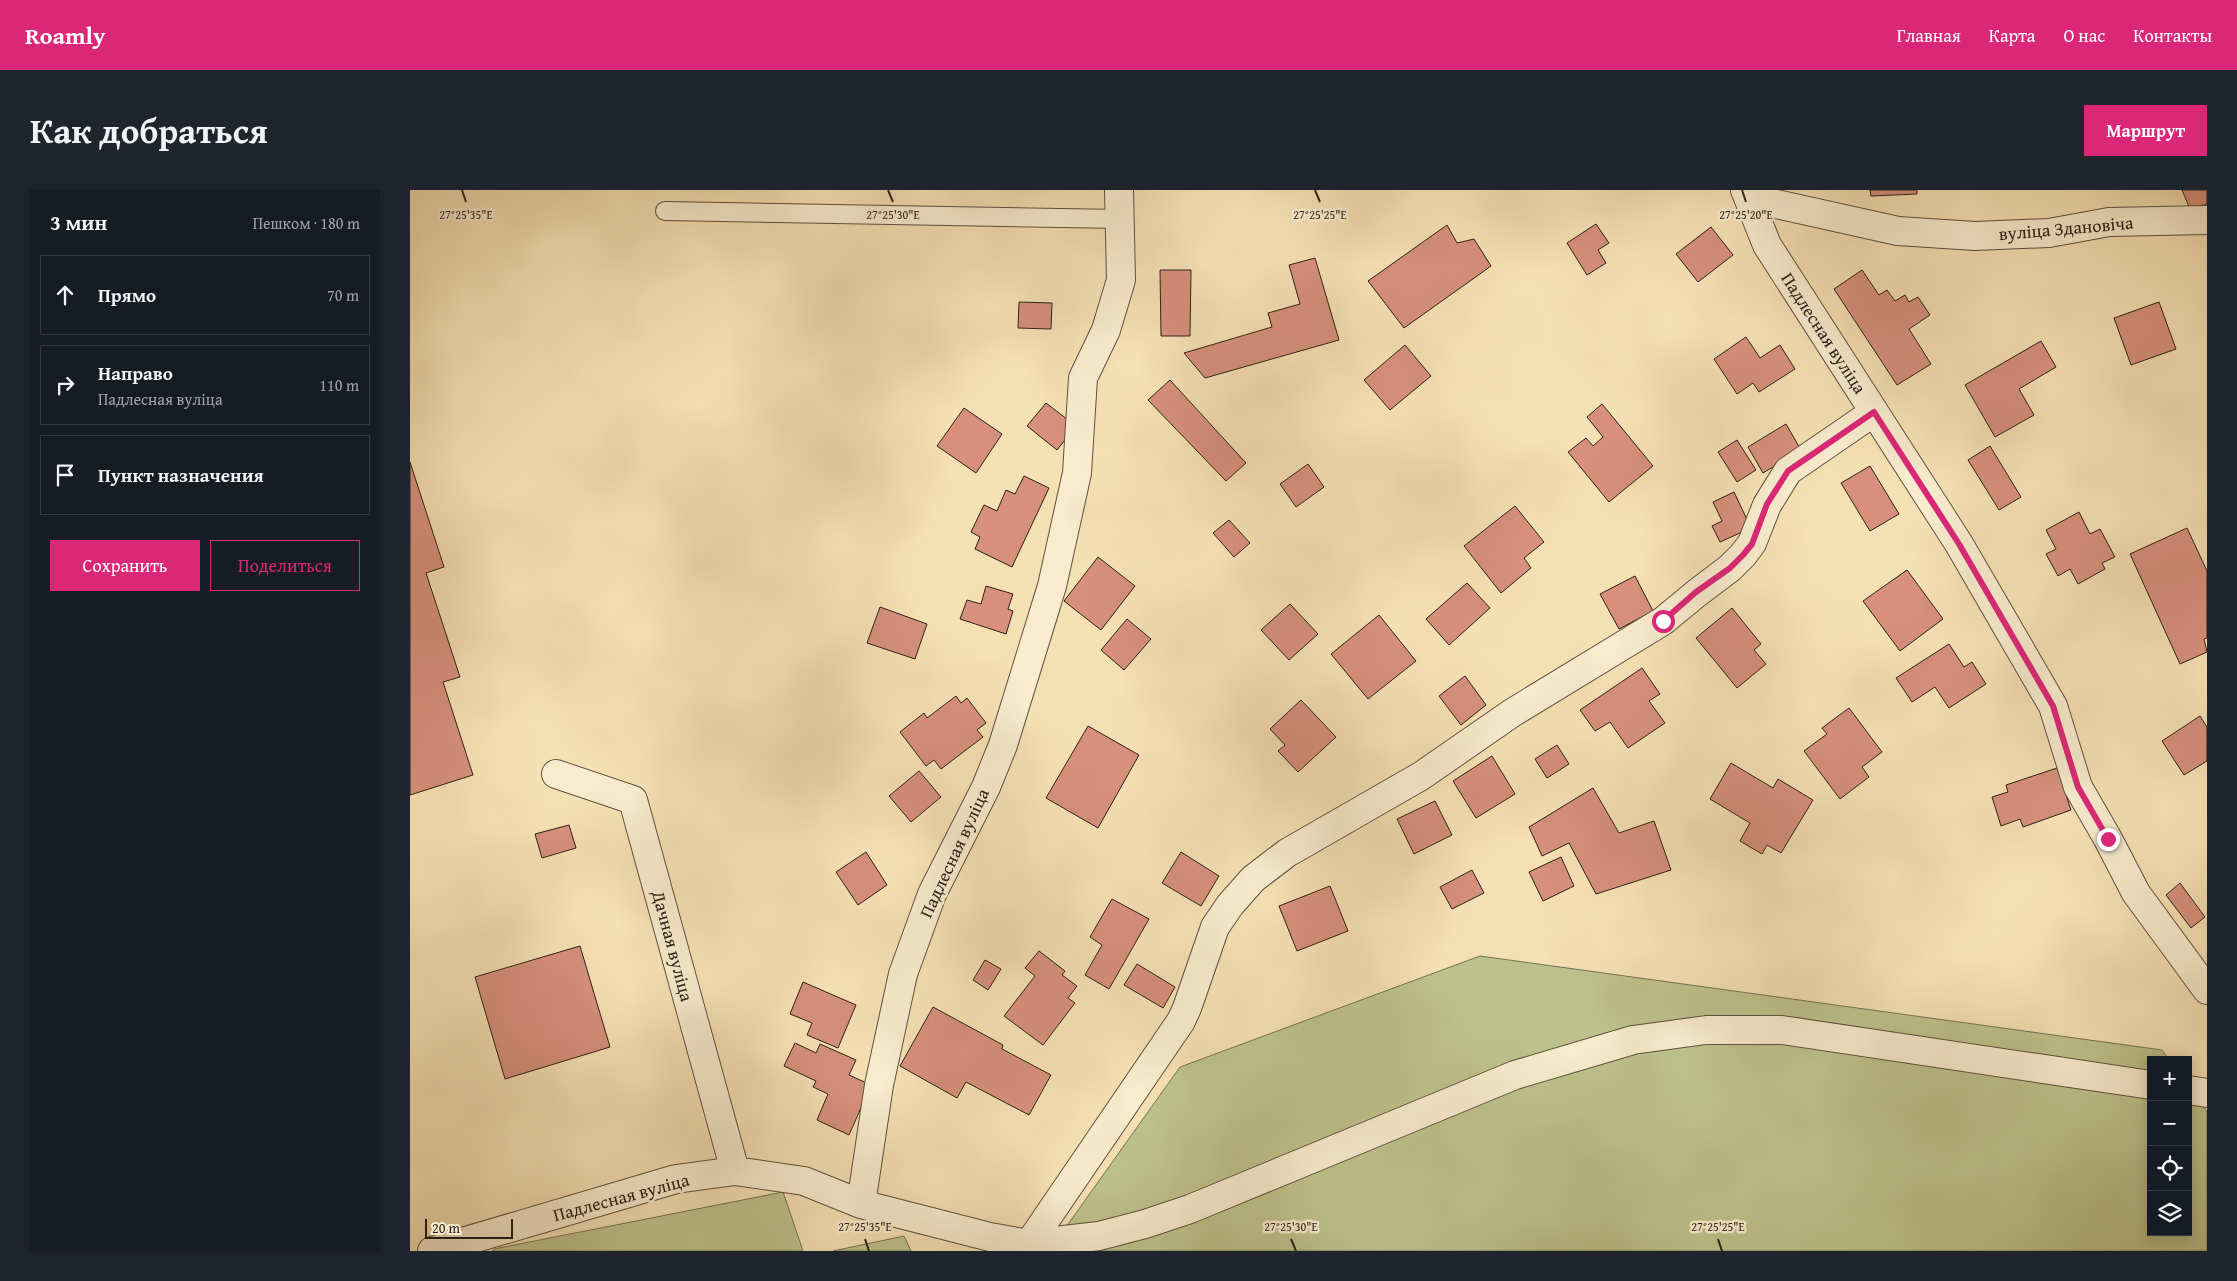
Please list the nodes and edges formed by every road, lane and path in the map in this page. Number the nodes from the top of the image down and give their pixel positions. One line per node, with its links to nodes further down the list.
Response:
1 (1119, 190): 4 (street, Падлесная вуліца)
2 (1747, 194): 5 (street, вуліца Здановіча); 6 (street, Падлесная вуліца)
3 (665, 211): 4 (lane)
4 (1120, 220): 13 (street, Падлесная вуліца)
5 (2207, 220)
6 (1874, 412): 8 (street, Падлесная вуліца); 14 (street)
7 (556, 774): 12 (street, Дачная вуліца)
8 (2207, 990)
9 (2147, 1084): 14 (street)
10 (2192, 1091): 11 (street)
11 (2207, 1093)
12 (735, 1171): 13 (street, Падлесная вуліца); 15 (street, Падлесная вуліца)
13 (861, 1204): 14 (street)
14 (1029, 1244)
15 (432, 1251)

